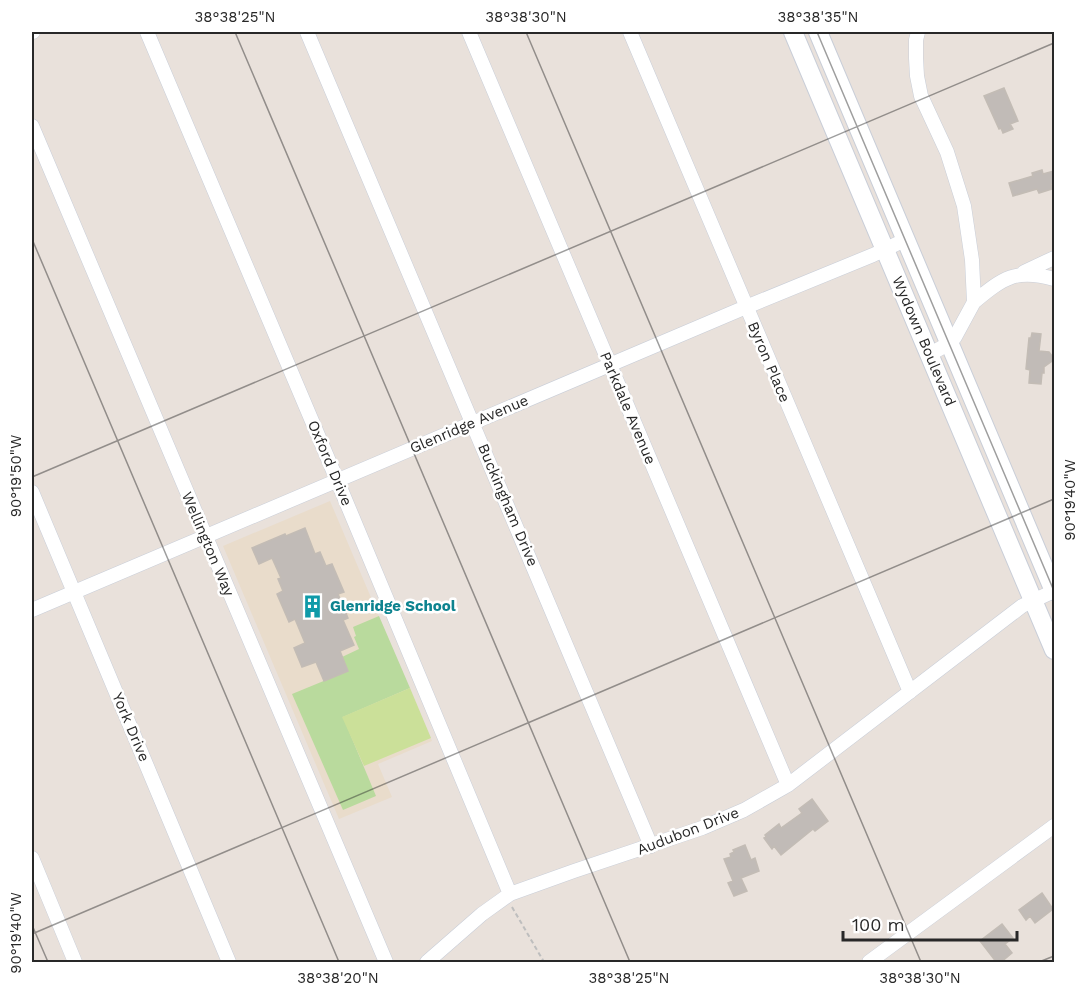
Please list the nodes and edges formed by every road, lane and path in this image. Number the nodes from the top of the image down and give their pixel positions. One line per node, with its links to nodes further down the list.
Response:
1 (147, 32): 20 (street, Oxford Drive)
2 (307, 32): 19 (street, Buckingham Drive)
3 (469, 32): 18 (street, Parkdale Avenue)
4 (630, 32): 15 (street, Byron Place)
5 (793, 32): 10 (street, Wydown Boulevard)
6 (818, 32): 9 (street, Wydown Boulevard)
7 (918, 32): 14 (street)
8 (32, 126): 22 (street, Wellington Way)
9 (907, 239): 10 (street, Glenridge Avenue); 16 (street, Wydown Boulevard)
10 (886, 249): 15 (street, Glenridge Avenue); 17 (street, Wydown Boulevard)
11 (1054, 258): 12 (street)
12 (1019, 274): 13 (street); 14 (street)
13 (1054, 279)
14 (974, 302): 16 (street)
15 (746, 306): 18 (street, Glenridge Avenue); 29 (street, Byron Place)
16 (950, 343): 17 (street); 23 (street, Wydown Boulevard)
17 (930, 354): 25 (street, Wydown Boulevard)
18 (609, 365): 19 (street, Glenridge Avenue); 30 (street, Parkdale Avenue)
19 (473, 422): 20 (street, Glenridge Avenue); 32 (street, Buckingham Drive)
20 (337, 480): 22 (street, Glenridge Avenue); 34 (street, Oxford Drive)
21 (32, 492): 24 (street, York Drive)
22 (205, 537): 24 (street, Glenridge Avenue); 37 (street, Wellington Way)
23 (1054, 591): 25 (street, Audubon Drive)
24 (74, 592): 26 (street, Glenridge Avenue); 36 (street, York Drive)
25 (1033, 600): 27 (street, Wydown Boulevard); 29 (street, Audubon Drive)
26 (32, 610)
27 (1048, 619): 28 (street, Wydown Boulevard)
28 (1054, 650)
29 (910, 692): 30 (street, Audubon Drive)
30 (788, 785): 32 (street, Audubon Drive)
31 (1054, 826): 40 (street)
32 (651, 846): 34 (street, Audubon Drive)
33 (32, 858): 35 (street)
34 (508, 896): 38 (street, Audubon Drive); 39 (path)
35 (75, 963)
36 (229, 963)
37 (386, 963)
38 (427, 963)
39 (544, 963)
40 (869, 963)

